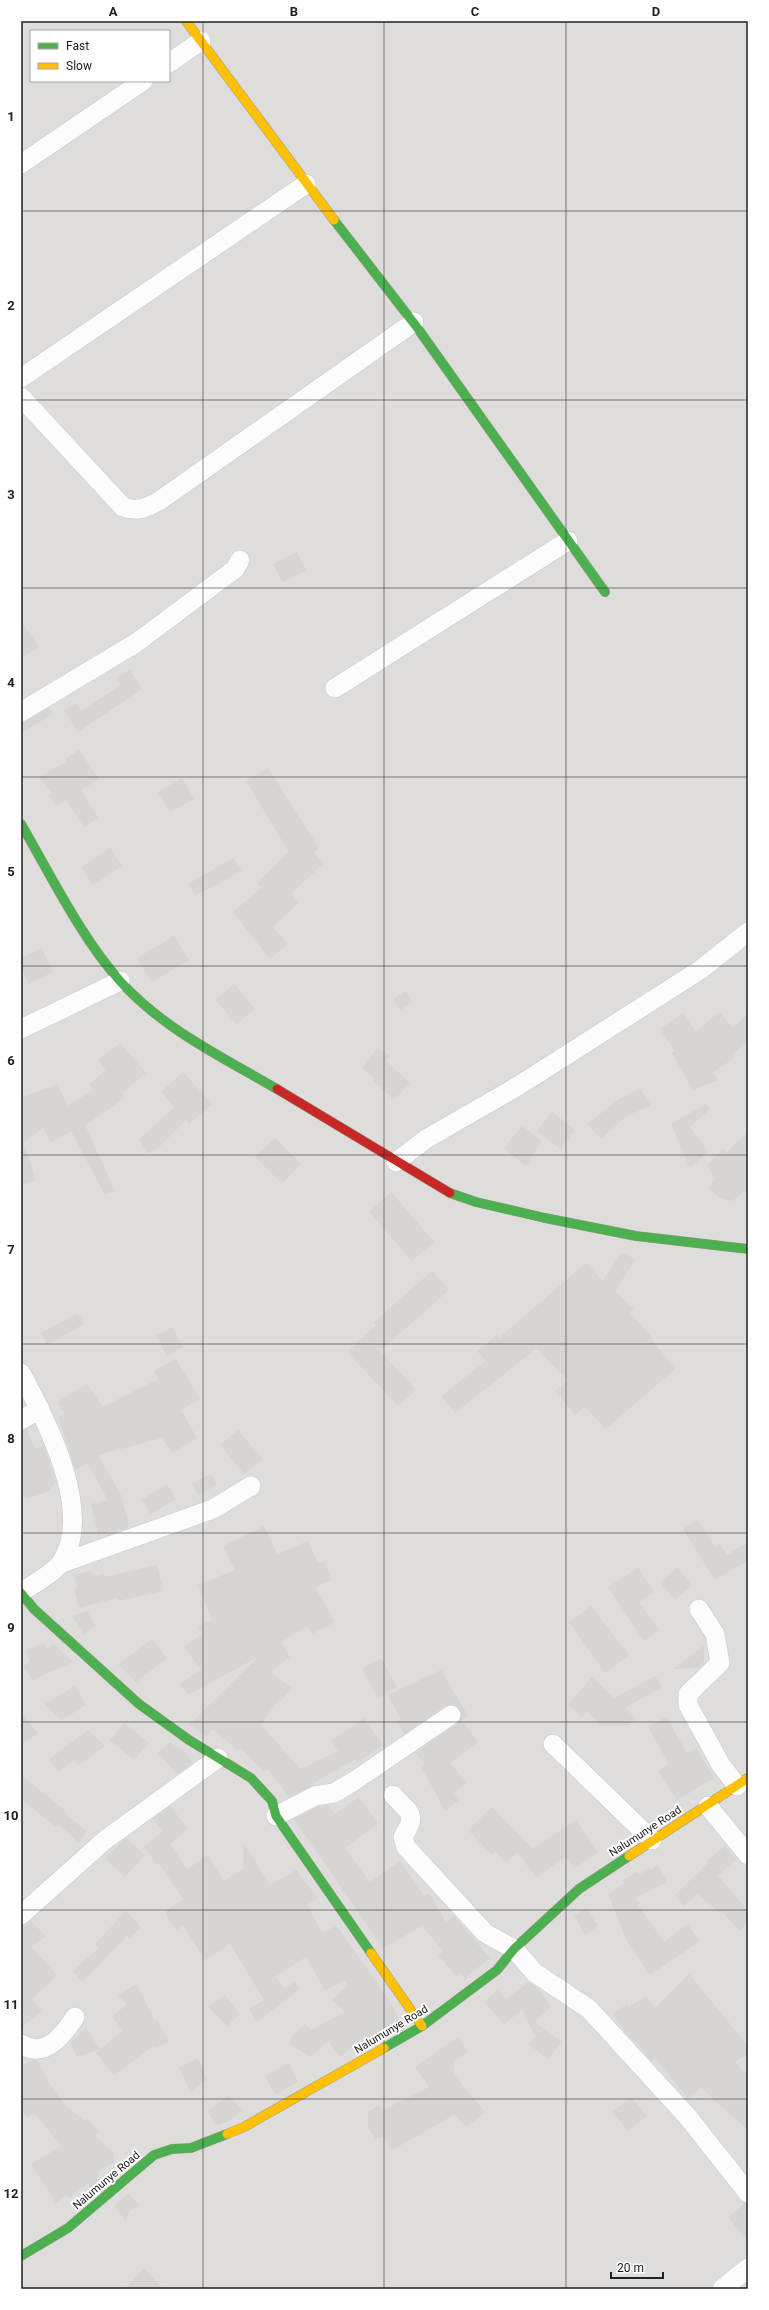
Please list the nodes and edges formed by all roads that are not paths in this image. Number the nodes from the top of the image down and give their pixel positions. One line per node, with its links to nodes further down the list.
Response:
1 (186, 21): 2 (street)
2 (200, 41): 3 (street); 6 (street)
3 (170, 62)
4 (142, 82): 5 (street)
5 (21, 164)
6 (306, 184): 7 (street); 8 (street)
7 (414, 322): 9 (street); 10 (street)
8 (21, 378)
9 (21, 397)
10 (568, 541): 12 (street); 13 (street)
11 (240, 560): 14 (street)
12 (605, 592)
13 (335, 688)
14 (21, 712)
15 (21, 824): 17 (street)
16 (748, 932): 19 (street)
17 (120, 981): 18 (street); 19 (street)
18 (21, 1029)
19 (396, 1162): 20 (street)
20 (748, 1249)
21 (21, 1372): 22 (street)
22 (40, 1409): 23 (street); 25 (street)
23 (21, 1420)
24 (251, 1486): 25 (street)
25 (62, 1563): 26 (street)
26 (21, 1592): 30 (street)
27 (699, 1610): 31 (street)
28 (451, 1714): 34 (street)
29 (553, 1744): 35 (street)
30 (218, 1758): 34 (street); 37 (street)
31 (742, 1782): 33 (street, Nalumunye Road)
32 (393, 1795): 38 (street)
33 (708, 1806): 35 (street, Nalumunye Road); 36 (street)
34 (276, 1816): 40 (street)
35 (652, 1840): 38 (street, Nalumunye Road)
36 (748, 1855)
37 (21, 1915)
38 (514, 1949): 40 (street, Nalumunye Road); 42 (street)
39 (75, 2016): 41 (street)
40 (422, 2026): 43 (street, Nalumunye Road)
41 (21, 2044)
42 (748, 2194)
43 (21, 2256)
44 (748, 2268): 45 (street)
45 (722, 2289)

